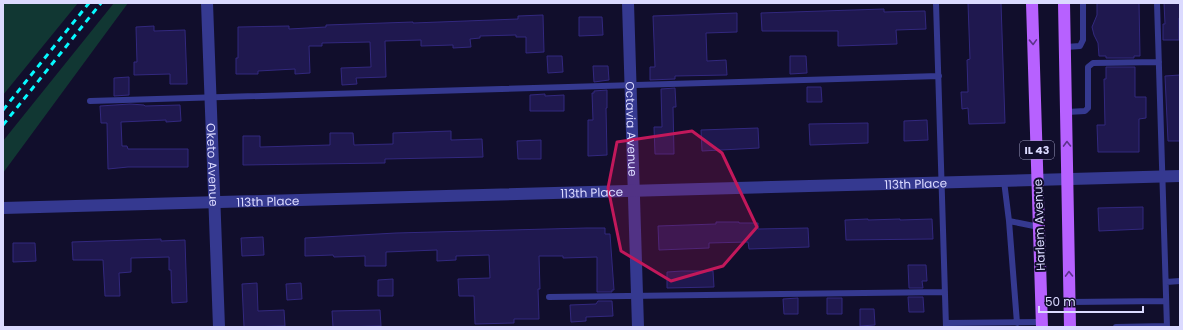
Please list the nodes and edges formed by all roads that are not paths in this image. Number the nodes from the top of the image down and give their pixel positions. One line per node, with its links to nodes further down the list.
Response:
1 (207, 3): 12 (street, Oketo Avenue)
2 (628, 3): 11 (street, Octavia Avenue)
3 (936, 3): 10 (lane)
4 (1032, 3): 18 (main road, Harlem Avenue / IL 43, one-way to 18)
5 (1064, 3): 8 (main road, IL 43)
6 (1083, 3): 8 (lane)
7 (1157, 3): 9 (lane)
8 (1066, 47): 14 (main road, IL 43)
9 (1159, 62): 14 (lane); 16 (lane)
10 (939, 76): 11 (lane); 20 (lane)
11 (631, 85): 12 (lane); 21 (street, Octavia Avenue)
12 (211, 97): 13 (lane); 22 (street, Oketo Avenue)
13 (90, 101)
14 (1067, 112): 17 (main road, IL 43, one-way to 14)
15 (1180, 176): 16 (street, 113th Place)
16 (1162, 177): 17 (street, 113th Place); 26 (lane)
17 (1068, 179): 18 (street, 113th Place); 32 (main road, IL 43, one-way to 17)
18 (1038, 180): 19 (street, 113th Place); 25 (main road, Harlem Avenue / IL 43)
19 (1004, 181): 20 (street, 113th Place); 24 (lane)
20 (942, 183): 21 (street, 113th Place); 28 (lane)
21 (634, 191): 22 (street, 113th Place); 29 (street, Octavia Avenue)
22 (214, 202): 23 (street, 113th Place); 37 (street, Oketo Avenue)
23 (3, 208)
24 (1009, 221): 25 (lane); 33 (lane)
25 (1039, 227): 35 (main road, Harlem Avenue / IL 43)
26 (1166, 282): 27 (lane); 31 (lane)
27 (1180, 282)
28 (945, 292): 29 (lane); 34 (lane)
29 (637, 295): 30 (lane); 38 (street, Octavia Avenue)
30 (549, 297)
31 (1166, 301): 32 (lane); 36 (lane)
32 (1070, 302): 39 (main road, IL 43)
33 (1017, 322): 34 (lane); 35 (lane)
34 (946, 325)
35 (1042, 325)
36 (1167, 326): 40 (lane)
37 (219, 327)
38 (638, 327)
39 (1070, 327)
40 (1116, 327)

